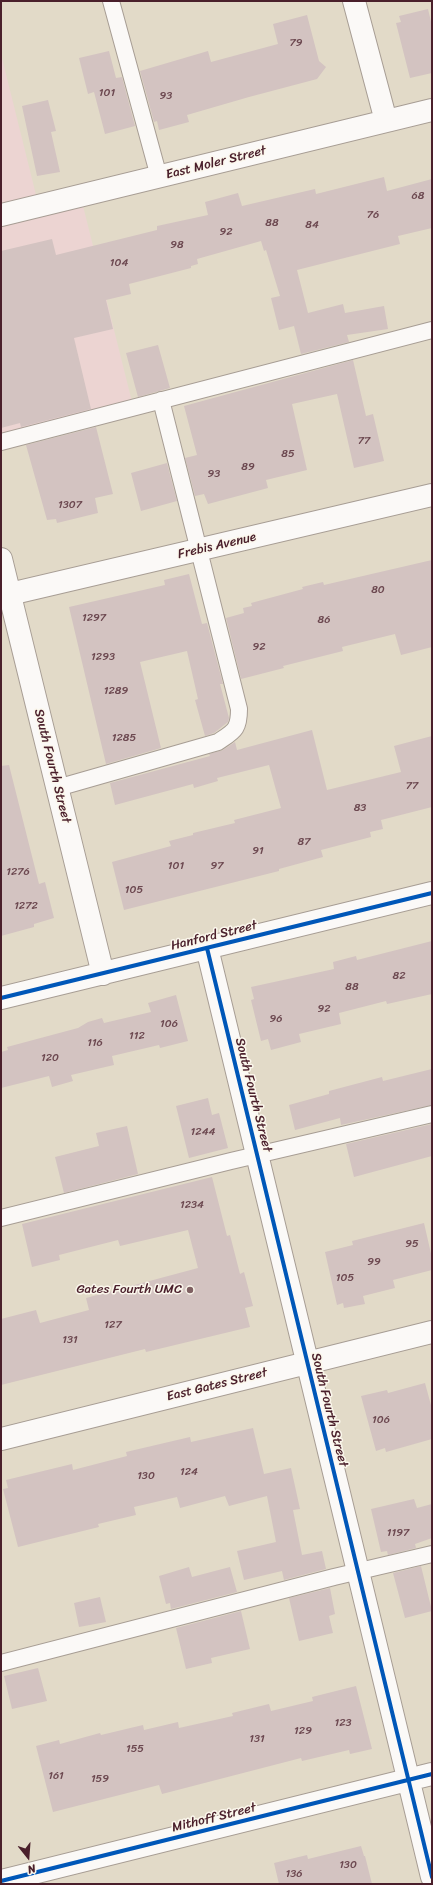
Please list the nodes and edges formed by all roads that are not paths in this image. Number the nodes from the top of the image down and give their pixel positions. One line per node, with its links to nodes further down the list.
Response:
1 (111, 1): 5 (lane)
2 (354, 1): 4 (street)
3 (432, 110): 4 (street, East Moler Street)
4 (386, 121): 5 (street, East Moler Street)
5 (159, 177): 6 (street, East Moler Street)
6 (1, 215)
7 (432, 330): 8 (lane)
8 (161, 400): 9 (lane); 11 (lane)
9 (1, 442)
10 (432, 495): 11 (street, Frebis Avenue)
11 (200, 550): 13 (street, Frebis Avenue); 14 (lane)
12 (1, 559): 13 (street, South Fourth Street)
13 (6, 595): 14 (street, South Fourth Street)
14 (57, 788): 17 (street, South Fourth Street)
15 (432, 893): 16 (street, Hanford Street)
16 (207, 948): 17 (street, Hanford Street); 20 (street, South Fourth Street)
17 (103, 974): 18 (street, Hanford Street)
18 (1, 998)
19 (432, 1114): 20 (lane)
20 (257, 1154): 21 (lane); 23 (street, South Fourth Street)
21 (1, 1218)
22 (432, 1332): 23 (street, East Gates Street)
23 (307, 1363): 24 (street, East Gates Street); 26 (street, South Fourth Street)
24 (1, 1439)
25 (432, 1554): 26 (lane)
26 (358, 1572): 27 (lane); 29 (street, South Fourth Street)
27 (1, 1663)
28 (432, 1774): 29 (street, Mithoff Street)
29 (409, 1780): 30 (street, South Fourth Street); 31 (street, Mithoff Street)
30 (432, 1877)
31 (1, 1881)

